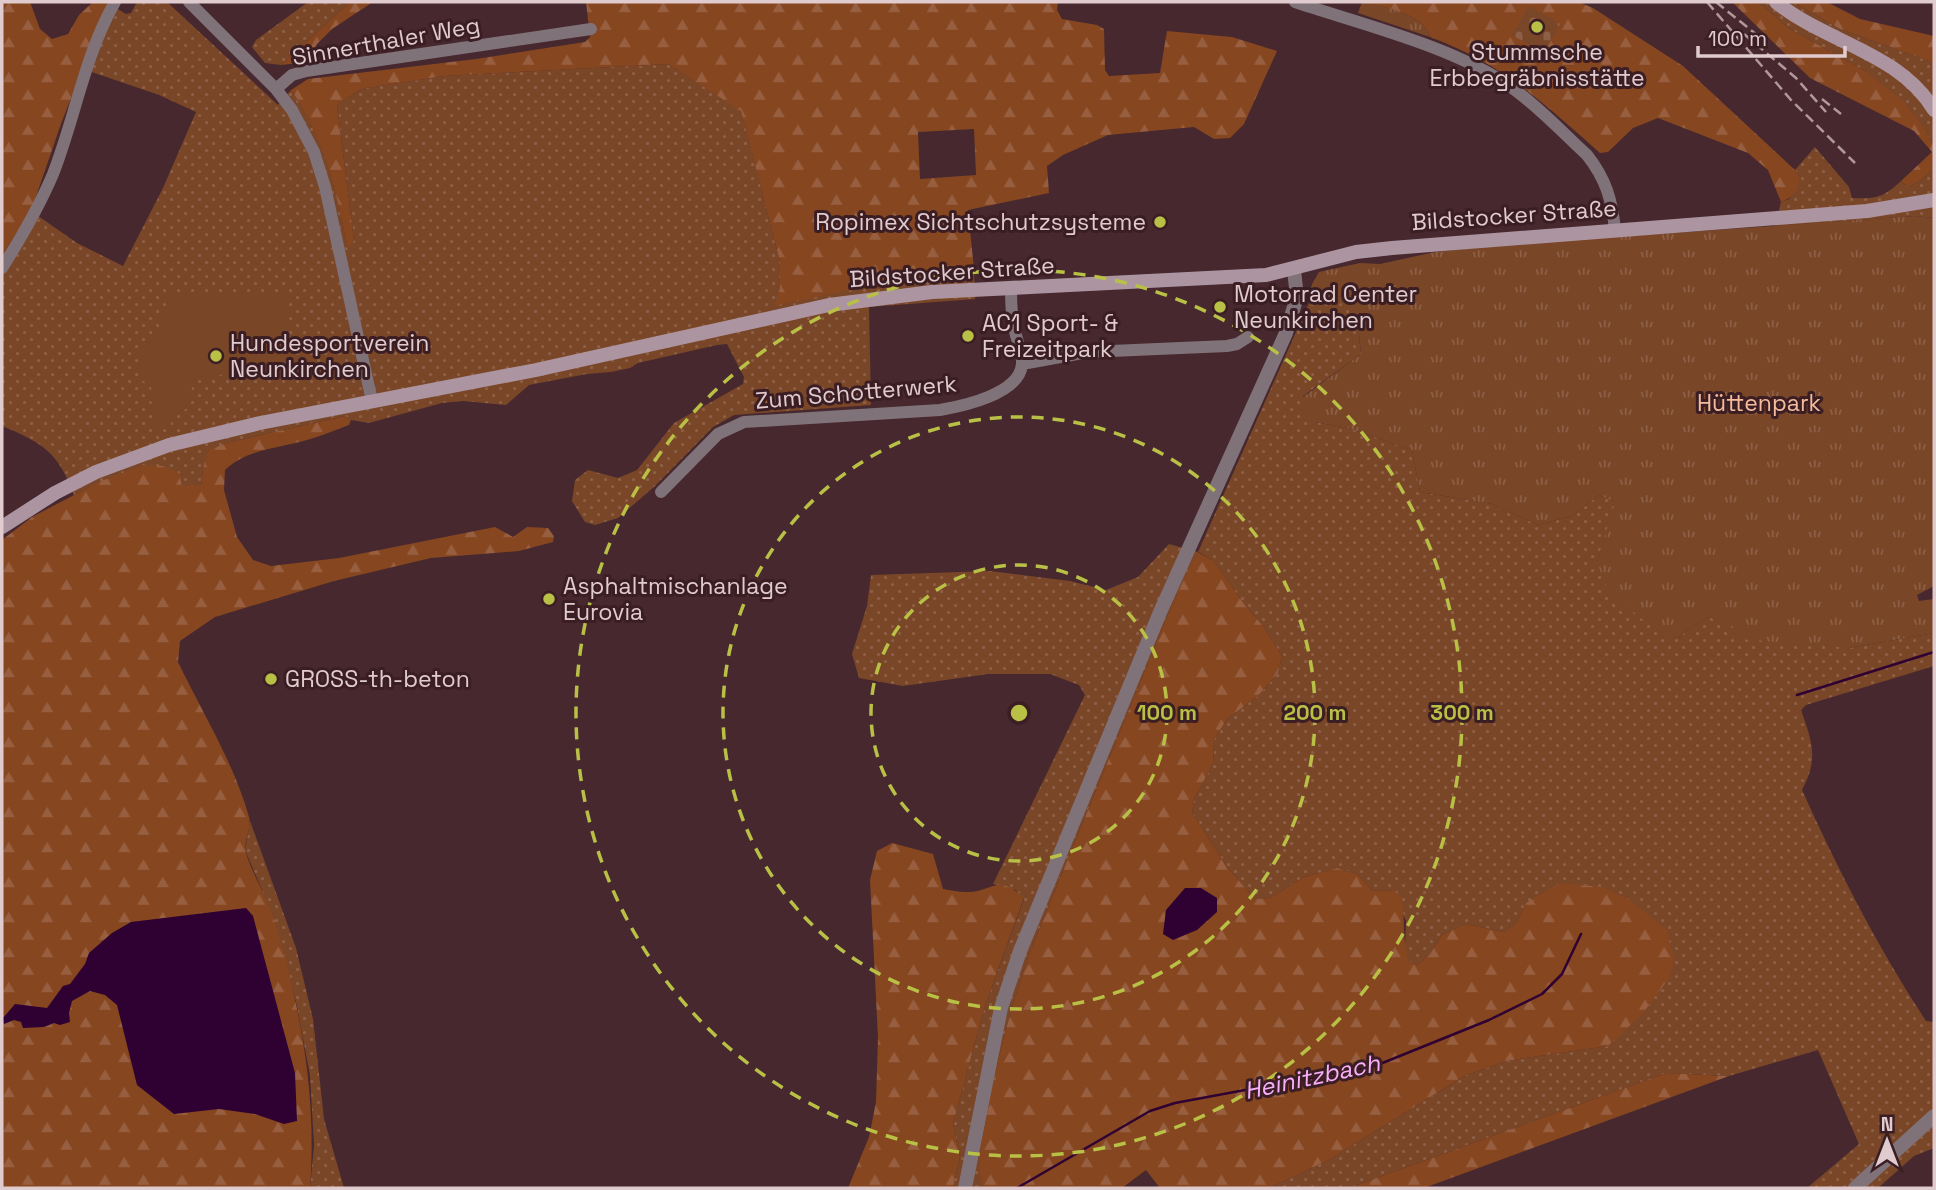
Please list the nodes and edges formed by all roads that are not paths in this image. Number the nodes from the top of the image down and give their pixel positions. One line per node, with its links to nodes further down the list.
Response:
1 (115, 2): 10 (street)
2 (189, 2): 6 (street)
3 (1295, 2): 9 (street)
4 (1776, 2): 7 (main road)
5 (591, 29): 6 (street, Sinnerthaler Weg)
6 (276, 89): 15 (street)
7 (1934, 110)
8 (1934, 200): 9 (main road, Bildstocker Straße)
9 (1615, 230): 11 (main road, Bildstocker Straße)
10 (2, 268)
11 (1294, 270): 12 (main road, Bildstocker Straße); 19 (street)
12 (1011, 288): 14 (street); 15 (main road, Bildstocker Straße)
13 (1248, 337): 14 (street)
14 (1022, 364): 16 (street, Zum Schotterwerk)
15 (372, 401): 17 (main road, Bildstocker Straße)
16 (661, 492)
17 (2, 527)
18 (1934, 1116): 20 (street)
19 (965, 1188)
20 (1855, 1188)

